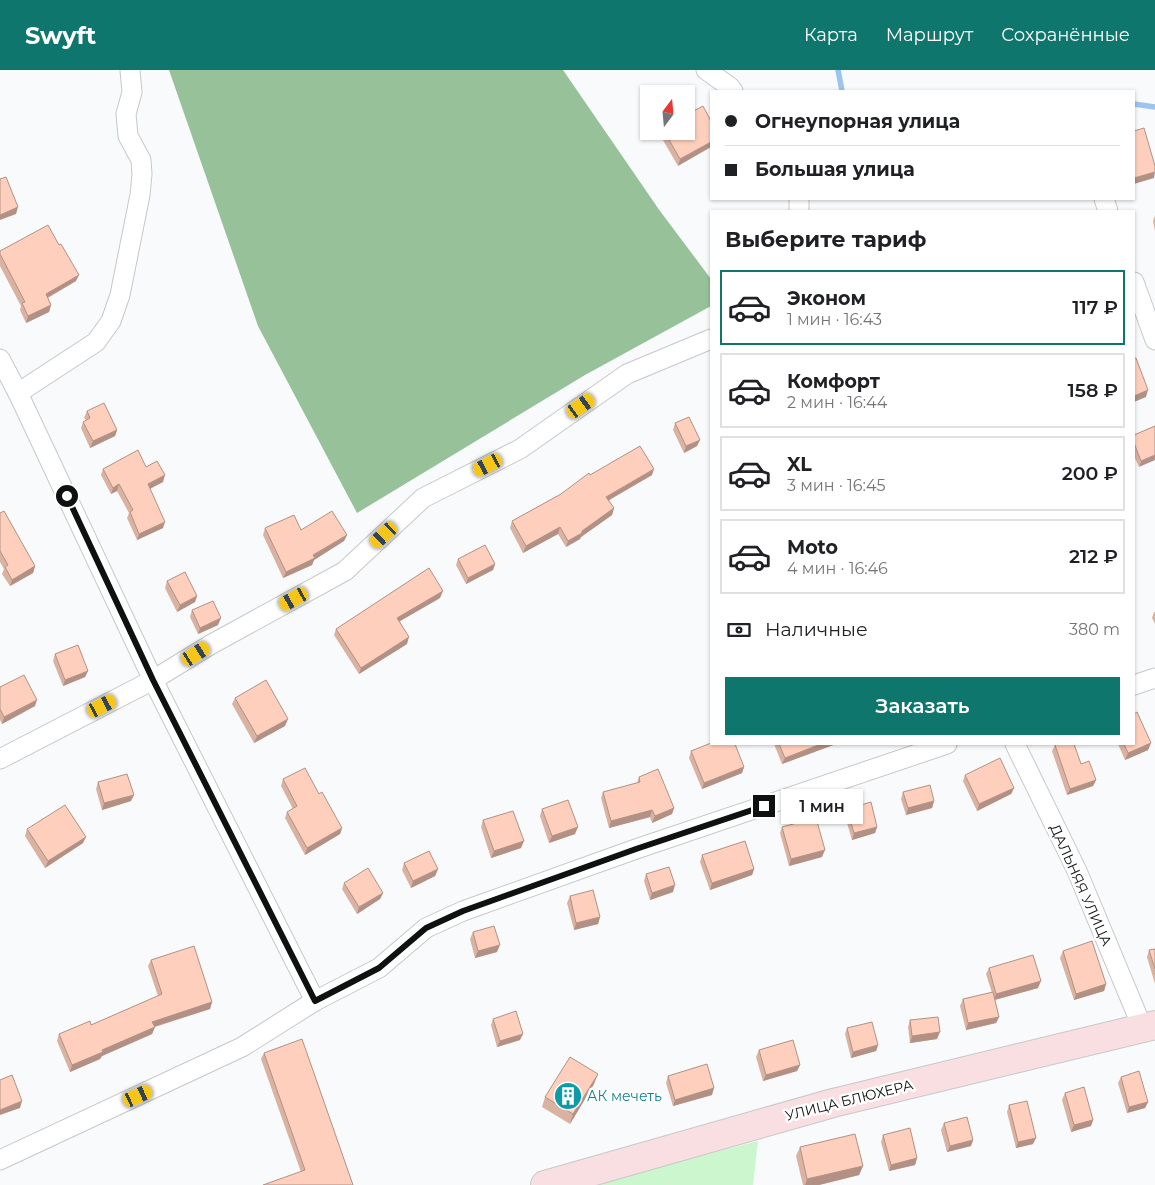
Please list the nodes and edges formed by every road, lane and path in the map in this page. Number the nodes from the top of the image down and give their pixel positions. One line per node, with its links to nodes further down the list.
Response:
1 (130, 70): 8 (street)
2 (706, 70): 3 (street)
3 (732, 90)
4 (1135, 285): 6 (street)
5 (710, 339): 10 (street)
6 (1155, 340)
7 (0, 359): 8 (street)
8 (18, 393): 10 (street)
9 (1155, 678): 11 (street)
10 (153, 680): 14 (street); 15 (street)
11 (1135, 685)
12 (944, 745): 15 (street)
13 (1015, 745): 16 (street, ДАЛЬНЯЯ УЛИЦА)
14 (0, 759)
15 (315, 1001): 17 (street)
16 (1149, 1027): 18 (main road, УЛИЦА БЛЮХЕРА)
17 (0, 1160)
18 (545, 1185)

